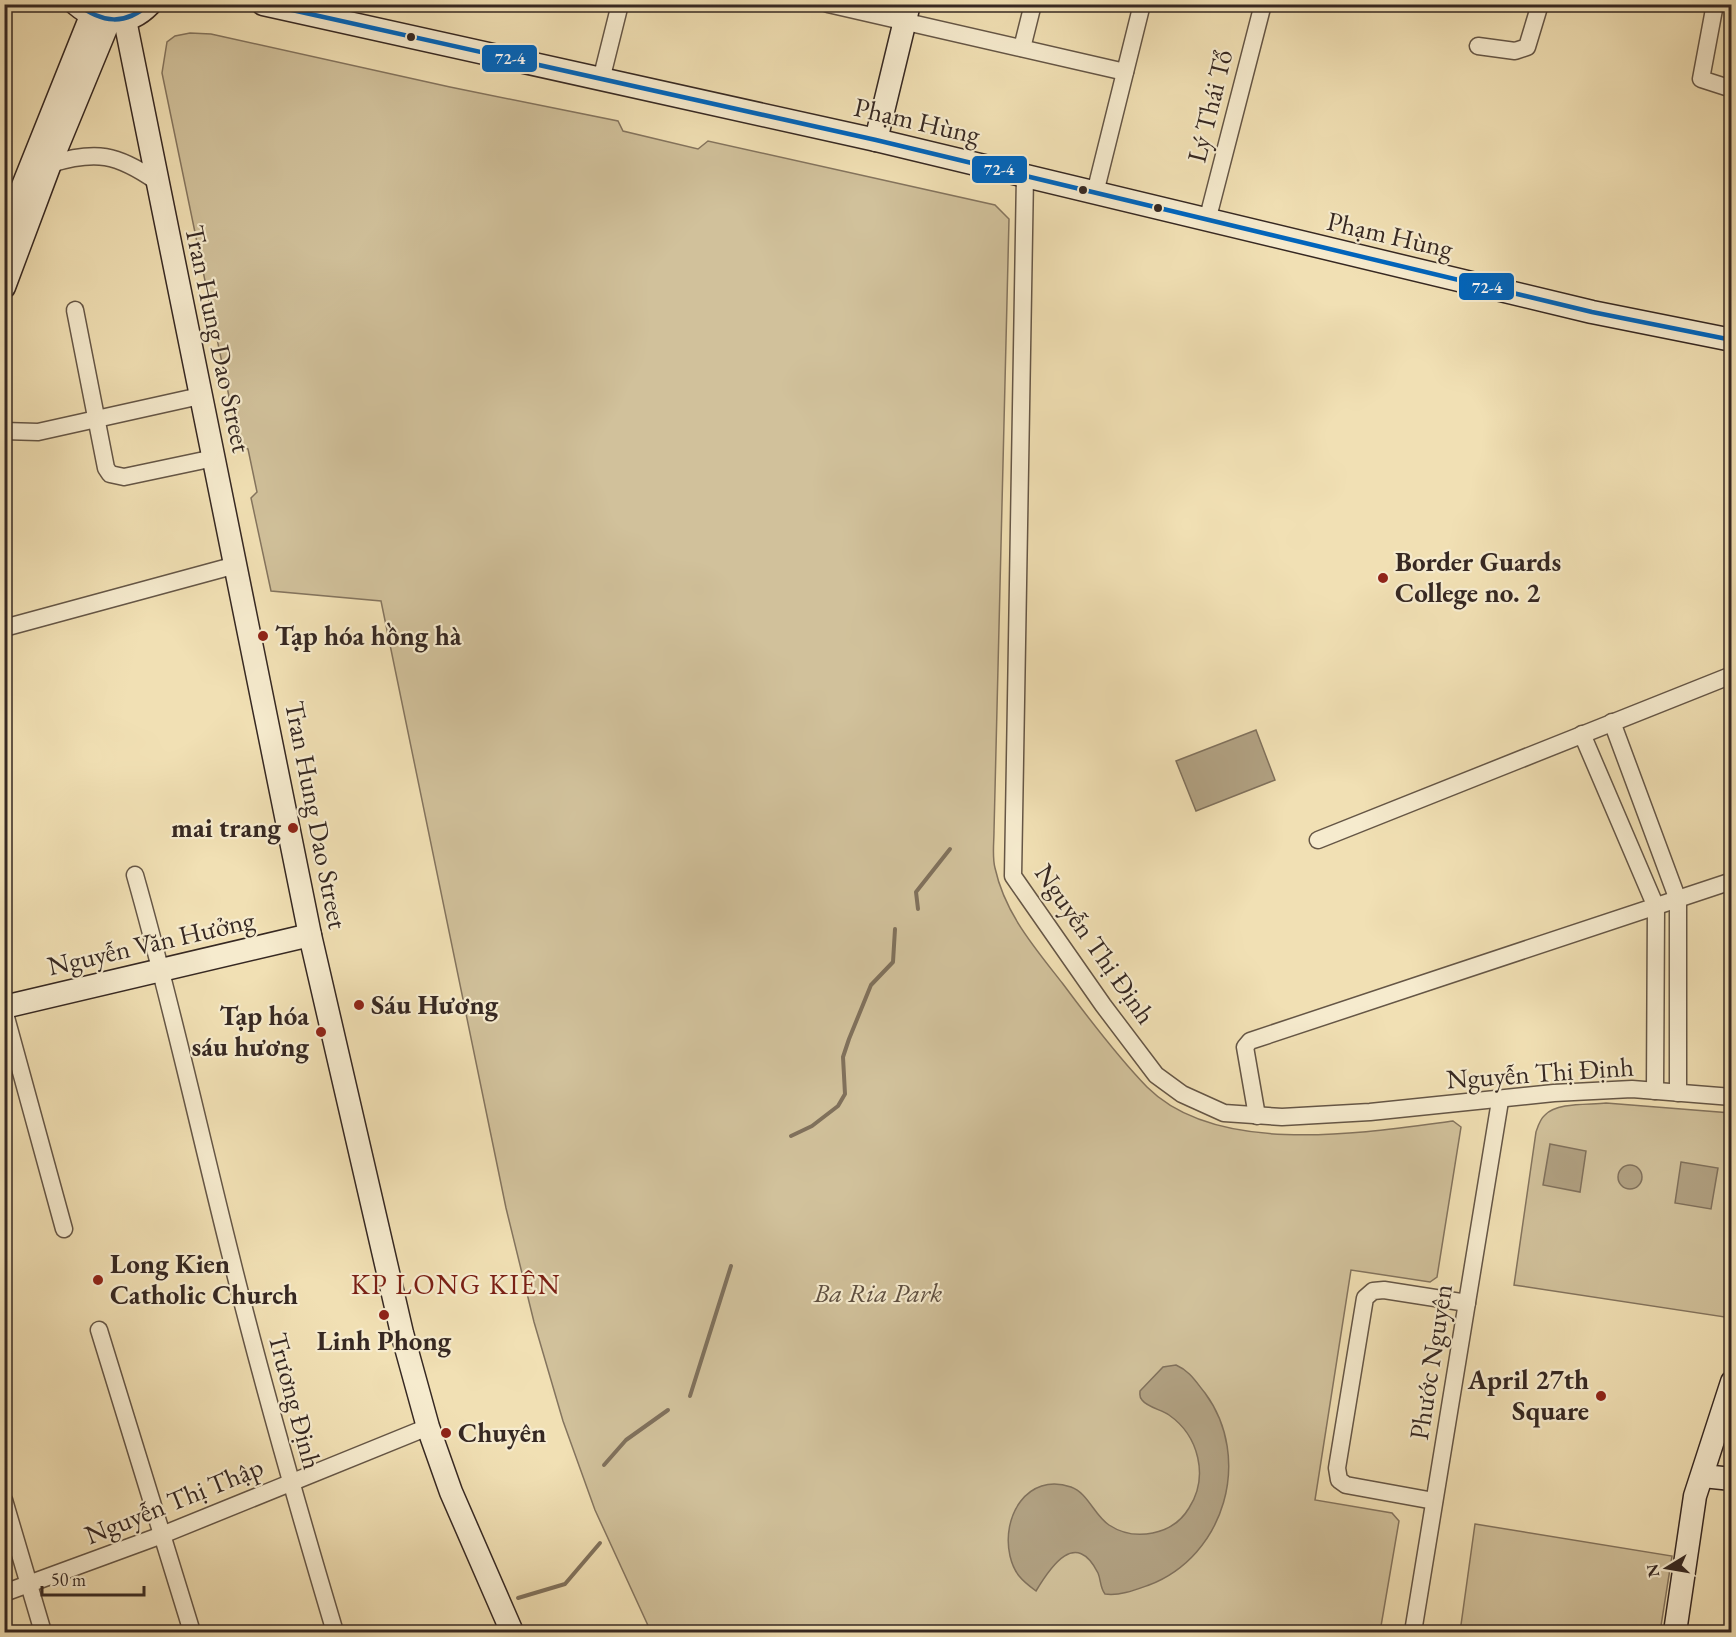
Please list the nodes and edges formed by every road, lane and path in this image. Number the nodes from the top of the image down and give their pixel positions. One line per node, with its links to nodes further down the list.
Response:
1 (150, 4): 11 (street)
2 (263, 4): 15 (street, Phạm Hùng)
3 (620, 4): 15 (street)
4 (828, 4): 10 (street)
5 (1032, 4): 13 (street)
6 (1142, 4): 14 (street)
7 (1263, 4): 22 (street, Lý Thái Tổ)
8 (1539, 4): 12 (street)
9 (1715, 4): 16 (street)
10 (907, 13): 13 (street); 17 (street)
11 (100, 15): 18 (street); 20 (street, Tran Hung Dao Street); 23 (street)
12 (1478, 46)
13 (1022, 48): 14 (street)
14 (1125, 72): 21 (street)
15 (601, 80): 17 (street, Phạm Hùng)
16 (1731, 89)
17 (876, 140): 19 (street, Phạm Hùng)
18 (50, 164): 20 (street); 24 (street)
19 (1025, 175): 21 (street, Phạm Hùng); 48 (street, Nguyễn Thị Định)
20 (156, 181): 27 (street, Tran Hung Dao Street)
21 (1095, 194): 22 (street, Phạm Hùng)
22 (1207, 221): 26 (street, Phạm Hùng)
23 (4, 233)
24 (4, 287)
25 (75, 310): 28 (street)
26 (1731, 340)
27 (200, 396): 28 (street); 30 (street, Tran Hung Dao Street)
28 (96, 420): 29 (street); 30 (street)
29 (4, 431)
30 (214, 458): 31 (street, Tran Hung Dao Street)
31 (236, 565): 32 (street); 41 (street, Tran Hung Dao Street)
32 (4, 628)
33 (1731, 675): 34 (street)
34 (1612, 722): 35 (street); 39 (street)
35 (1582, 734): 36 (street); 40 (street)
36 (1318, 840)
37 (135, 875): 42 (street, Trương Định)
38 (1731, 881): 39 (street)
39 (1678, 900): 40 (street); 45 (street)
40 (1656, 908): 44 (street); 48 (street)
41 (310, 935): 42 (street, Nguyễn Văn Hưởng); 53 (street, Tran Hung Dao Street)
42 (162, 970): 43 (street, Nguyễn Văn Hưởng); 57 (street, Trương Định)
43 (4, 1008): 49 (street)
44 (1655, 1092): 45 (street, Nguyễn Thị Định); 47 (street, Nguyễn Thị Định)
45 (1678, 1093): 46 (street, Nguyễn Thị Định)
46 (1731, 1097)
47 (1500, 1101): 48 (street, Nguyễn Thị Định); 50 (street, Phước Nguyên)
48 (1257, 1116)
49 (64, 1229)
50 (1467, 1303): 59 (street, Phước Nguyên); 59 (street)
51 (99, 1330): 60 (street)
52 (1731, 1382): 54 (street)
53 (428, 1427): 57 (street, Nguyễn Thị Thập); 66 (street, Tran Hung Dao Street)
54 (1723, 1431): 55 (street)
55 (1703, 1476): 56 (street); 68 (street)
56 (1731, 1479)
57 (290, 1483): 60 (street, Nguyễn Thị Thập); 65 (street, Trương Định)
58 (4, 1500): 61 (street)
59 (1434, 1501): 67 (street, Phước Nguyên)
60 (162, 1535): 61 (street, Nguyễn Thị Thập); 64 (street)
61 (28, 1586): 62 (street, Nguyễn Thị Thập); 63 (street)
62 (4, 1593)
63 (43, 1632)
64 (192, 1632)
65 (335, 1632)
66 (512, 1632)
67 (1413, 1632)
68 (1675, 1632)

